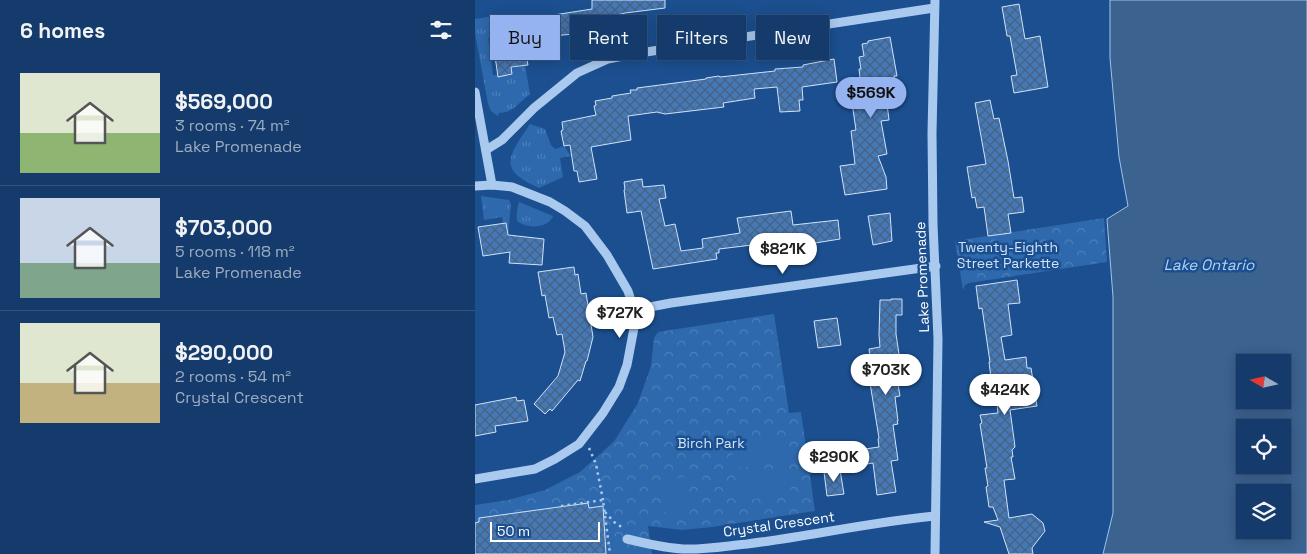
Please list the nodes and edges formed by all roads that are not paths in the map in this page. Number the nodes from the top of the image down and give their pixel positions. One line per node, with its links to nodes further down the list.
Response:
1 (935, 4): 3 (street); 6 (street, Lake Promenade)
2 (475, 92): 3 (street)
3 (486, 150): 4 (street)
4 (491, 185): 5 (street); 7 (street)
5 (475, 186)
6 (936, 266): 7 (street); 9 (street, Lake Promenade)
7 (634, 310): 8 (street)
8 (475, 479)
9 (935, 516): 10 (street, Crystal Crescent); 11 (street, Lake Promenade)
10 (627, 539)
11 (935, 554)

